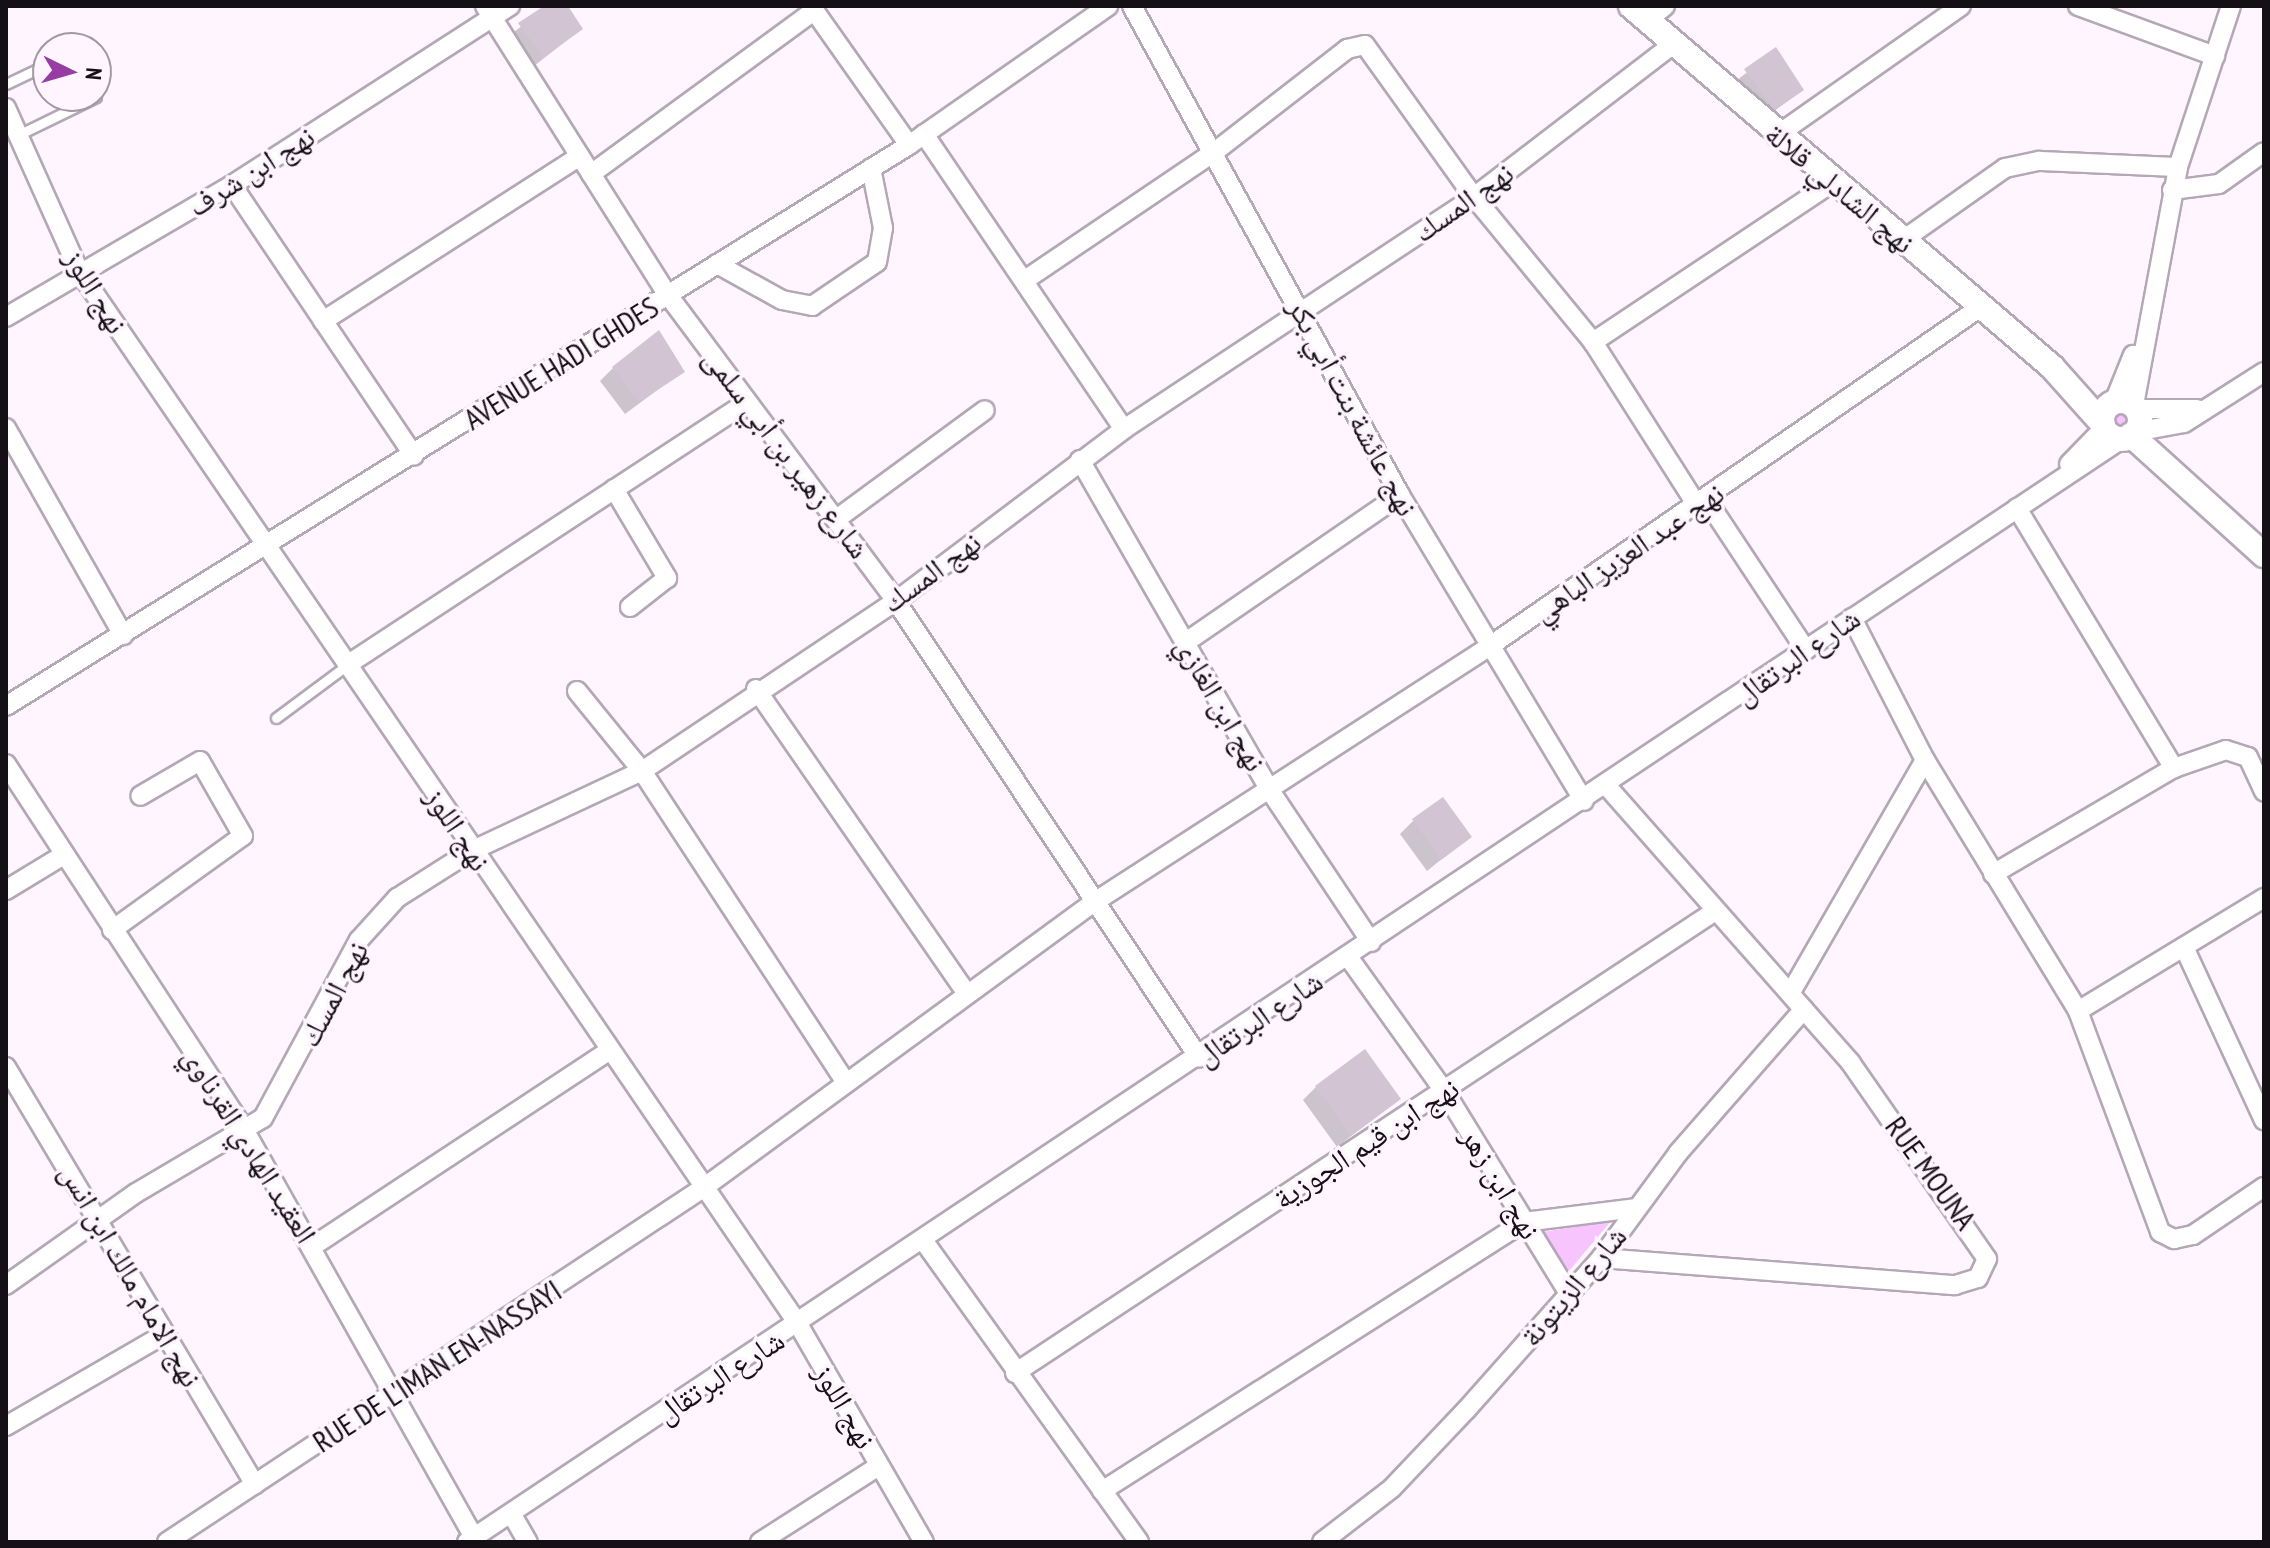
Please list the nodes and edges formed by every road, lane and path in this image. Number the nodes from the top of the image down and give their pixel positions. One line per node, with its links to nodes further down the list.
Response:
1 (510, 6): 9 (street, نهج ابن شرف)
2 (1108, 6): 18 (street, AVENUE HADI GHDES)
3 (1132, 6): 19 (street, نهج عائشة بنت أبي بكر)
4 (1961, 6): 17 (street)
5 (2078, 6): 11 (street)
6 (2231, 6): 11 (street)
7 (813, 8): 18 (street); 24 (street)
8 (1647, 11): 10 (street, نهج الشادلي قلالة)
9 (488, 12): 21 (street, شارع زهير بن أبي سلمى); 26 (street, نهج ابن شرف)
10 (1672, 45): 17 (street, نهج الشادلي قلالة); 28 (street, نهج المسك)
11 (2215, 56): 22 (street)
12 (32, 72): 13 (lane)
13 (6, 84)
14 (6, 108): 16 (street, نهج اللوز)
15 (65, 112): 16 (lane)
16 (18, 135): 31 (street, نهج اللوز)
17 (1776, 136): 25 (street, نهج الشادلي قلالة)
18 (916, 139): 23 (street, AVENUE HADI GHDES); 32 (street)
19 (1217, 150): 28 (street); 32 (street); 35 (street, نهج عائشة بنت أبي بكر)
20 (2264, 152): 27 (street)
21 (580, 156): 24 (street, شارع زهير بن أبي سلمى); 37 (street)
22 (2178, 167): 27 (street); 29 (street)
23 (871, 168): 30 (street, AVENUE HADI GHDES); 30 (street)
24 (591, 174): 33 (street, شارع زهير بن أبي سلمى)
25 (1833, 182): 29 (street, نهج الشادلي قلالة); 38 (street)
26 (232, 185): 31 (street, نهج ابن شرف); 37 (street)
27 (2172, 190): 42 (street)
28 (1474, 197): 35 (street, نهج المسك); 38 (street)
29 (1903, 240): 34 (street, نهج الشادلي قلالة)
30 (717, 264): 33 (street, AVENUE HADI GHDES)
31 (79, 271): 36 (street, نهج ابن شرف); 52 (street, نهج اللوز)
32 (1025, 280): 44 (street)
33 (668, 295): 40 (street, شارع زهير بن أبي سلمى); 45 (street, AVENUE HADI GHDES)
34 (1982, 306): 42 (street, نهج الشادلي قلالة); 49 (street, نهج عبد العزيز الباهي)
35 (1300, 309): 44 (street, نهج المسك); 48 (street, نهج عائشة بنت أبي بكر)
36 (6, 317)
37 (323, 321): 45 (street)
38 (1593, 342): 49 (street)
39 (2264, 372): 42 (street)
40 (747, 402): 47 (street); 51 (street, شارع زهير بن أبي سلمى)
41 (985, 410): 51 (street)
42 (2121, 420): 50 (street, شارع البرتقال); 53 (street)
43 (6, 428): 57 (street)
44 (1124, 429): 46 (street, نهج المسك)
45 (414, 456): 52 (street, AVENUE HADI GHDES)
46 (1080, 460): 54 (street, نهج المسك); 58 (street, نهج ابن الغازي)
47 (614, 489): 55 (street); 61 (street)
48 (1400, 495): 58 (street); 59 (street, نهج عائشة بنت أبي بكر)
49 (1701, 502): 59 (street, نهج عبد العزيز الباهي); 60 (street)
50 (2017, 508): 56 (street, شارع البرتقال); 68 (street)
51 (838, 518): 54 (street, شارع زهير بن أبي سلمى)
52 (268, 549): 57 (street, AVENUE HADI GHDES); 61 (street, نهج اللوز)
53 (2264, 555)
54 (896, 601): 62 (street, نهج المسك); 80 (street, شارع زهير بن أبي سلمى)
55 (630, 607)
56 (1852, 618): 60 (street, شارع البرتقال); 66 (street)
57 (123, 635): 64 (street, AVENUE HADI GHDES)
58 (1186, 642): 71 (street, نهج ابن الغازي)
59 (1487, 648): 71 (street, نهج عبد العزيز الباهي); 74 (street, نهج عائشة بنت أبي بكر)
60 (1806, 650): 70 (street, شارع البرتقال)
61 (350, 663): 65 (lane); 75 (street, نهج اللوز)
62 (756, 689): 69 (street, نهج المسك); 87 (street)
63 (577, 691): 69 (street)
64 (6, 706)
65 (276, 718)
66 (1925, 760): 77 (street); 86 (street)
67 (6, 764): 76 (street, العقيد الهادي القرناوي)
68 (2174, 768): 72 (street); 77 (street)
69 (642, 771): 75 (street, نهج المسك); 93 (street)
70 (1608, 787): 74 (street, شارع البرتقال); 81 (street, RUE MOUNA)
71 (1269, 789): 80 (street, نهج عبد العزيز الباهي); 83 (street, نهج ابن الغازي)
72 (2264, 791)
73 (140, 796): 82 (street)
74 (1584, 801): 83 (street, شارع البرتقال)
75 (471, 851): 90 (street, نهج اللوز); 97 (street, نهج المسك)
76 (62, 856): 78 (street); 82 (street, العقيد الهادي القرناوي)
77 (1993, 874): 89 (street)
78 (6, 890)
79 (2264, 898): 84 (street)
80 (1096, 901): 87 (street, نهج عبد العزيز الباهي); 91 (street, شارع زهير بن أبي سلمى)
81 (1715, 911): 86 (street, RUE MOUNA); 95 (street, نهج ابن قيم الجوزية)
82 (112, 930): 97 (street, العقيد الهادي القرناوي)
83 (1371, 942): 85 (street, شارع البرتقال)
84 (2184, 947): 89 (street); 96 (street)
85 (1349, 958): 91 (street, شارع البرتقال); 95 (street, نهج ابن زهر)
86 (1791, 992): 88 (street, RUE MOUNA)
87 (967, 994): 93 (street, RUE DE L'IMAN EN-NASSAYI)
88 (1804, 1009): 100 (street, شارع الزيتونة); 105 (street, RUE MOUNA)
89 (2078, 1011): 99 (street)
90 (610, 1050): 98 (street, نهج اللوز); 104 (street)
91 (1199, 1058): 103 (street, شارع البرتقال)
92 (6, 1067): 94 (street, نهج الامام مالك ابن انس)
93 (845, 1081): 98 (street, RUE DE L'IMAN EN-NASSAYI)
94 (12, 1089): 101 (street, نهج الامام مالك ابن انس)
95 (1445, 1092): 102 (street, نهج ابن زهر); 110 (street, نهج ابن قيم الجوزية)
96 (2264, 1120)
97 (245, 1131): 101 (street, نهج المسك); 104 (street, العقيد الهادي القرناوي)
98 (706, 1186): 108 (street, نهج اللوز); 111 (street, RUE DE L'IMAN EN-NASSAYI)
99 (2264, 1187)
100 (1637, 1208): 102 (street); 105 (street, شارع الزيتونة)
101 (102, 1220): 106 (street, نهج المسك); 109 (street, نهج الامام مالك ابن انس)
102 (1524, 1222): 107 (street, نهج ابن زهر); 115 (street)
103 (923, 1240): 108 (street, شارع البرتقال); 110 (street)
104 (313, 1246): 111 (street, العقيد الهادي القرناوي)
105 (1601, 1258): 107 (street, شارع الزيتونة)
106 (6, 1285)
107 (1568, 1292): 123 (street, شارع الزيتونة)
108 (798, 1324): 113 (street, نهج اللوز); 116 (street, شارع البرتقال)
109 (165, 1334): 112 (street); 114 (street, نهج الامام مالك ابن انس)
110 (1015, 1373): 115 (street)
111 (398, 1395): 114 (street, RUE DE L'IMAN EN-NASSAYI); 117 (street, العقيد الهادي القرناوي)
112 (6, 1426)
113 (879, 1466): 120 (street); 121 (street, نهج اللوز)
114 (255, 1484): 118 (street, RUE DE L'IMAN EN-NASSAYI)
115 (1102, 1491): 122 (street)
116 (511, 1513): 117 (street, شارع البرتقال); 119 (street)
117 (470, 1540)
118 (167, 1542)
119 (528, 1542)
120 (760, 1542)
121 (924, 1542)
122 (1139, 1542)
123 (1322, 1542)

